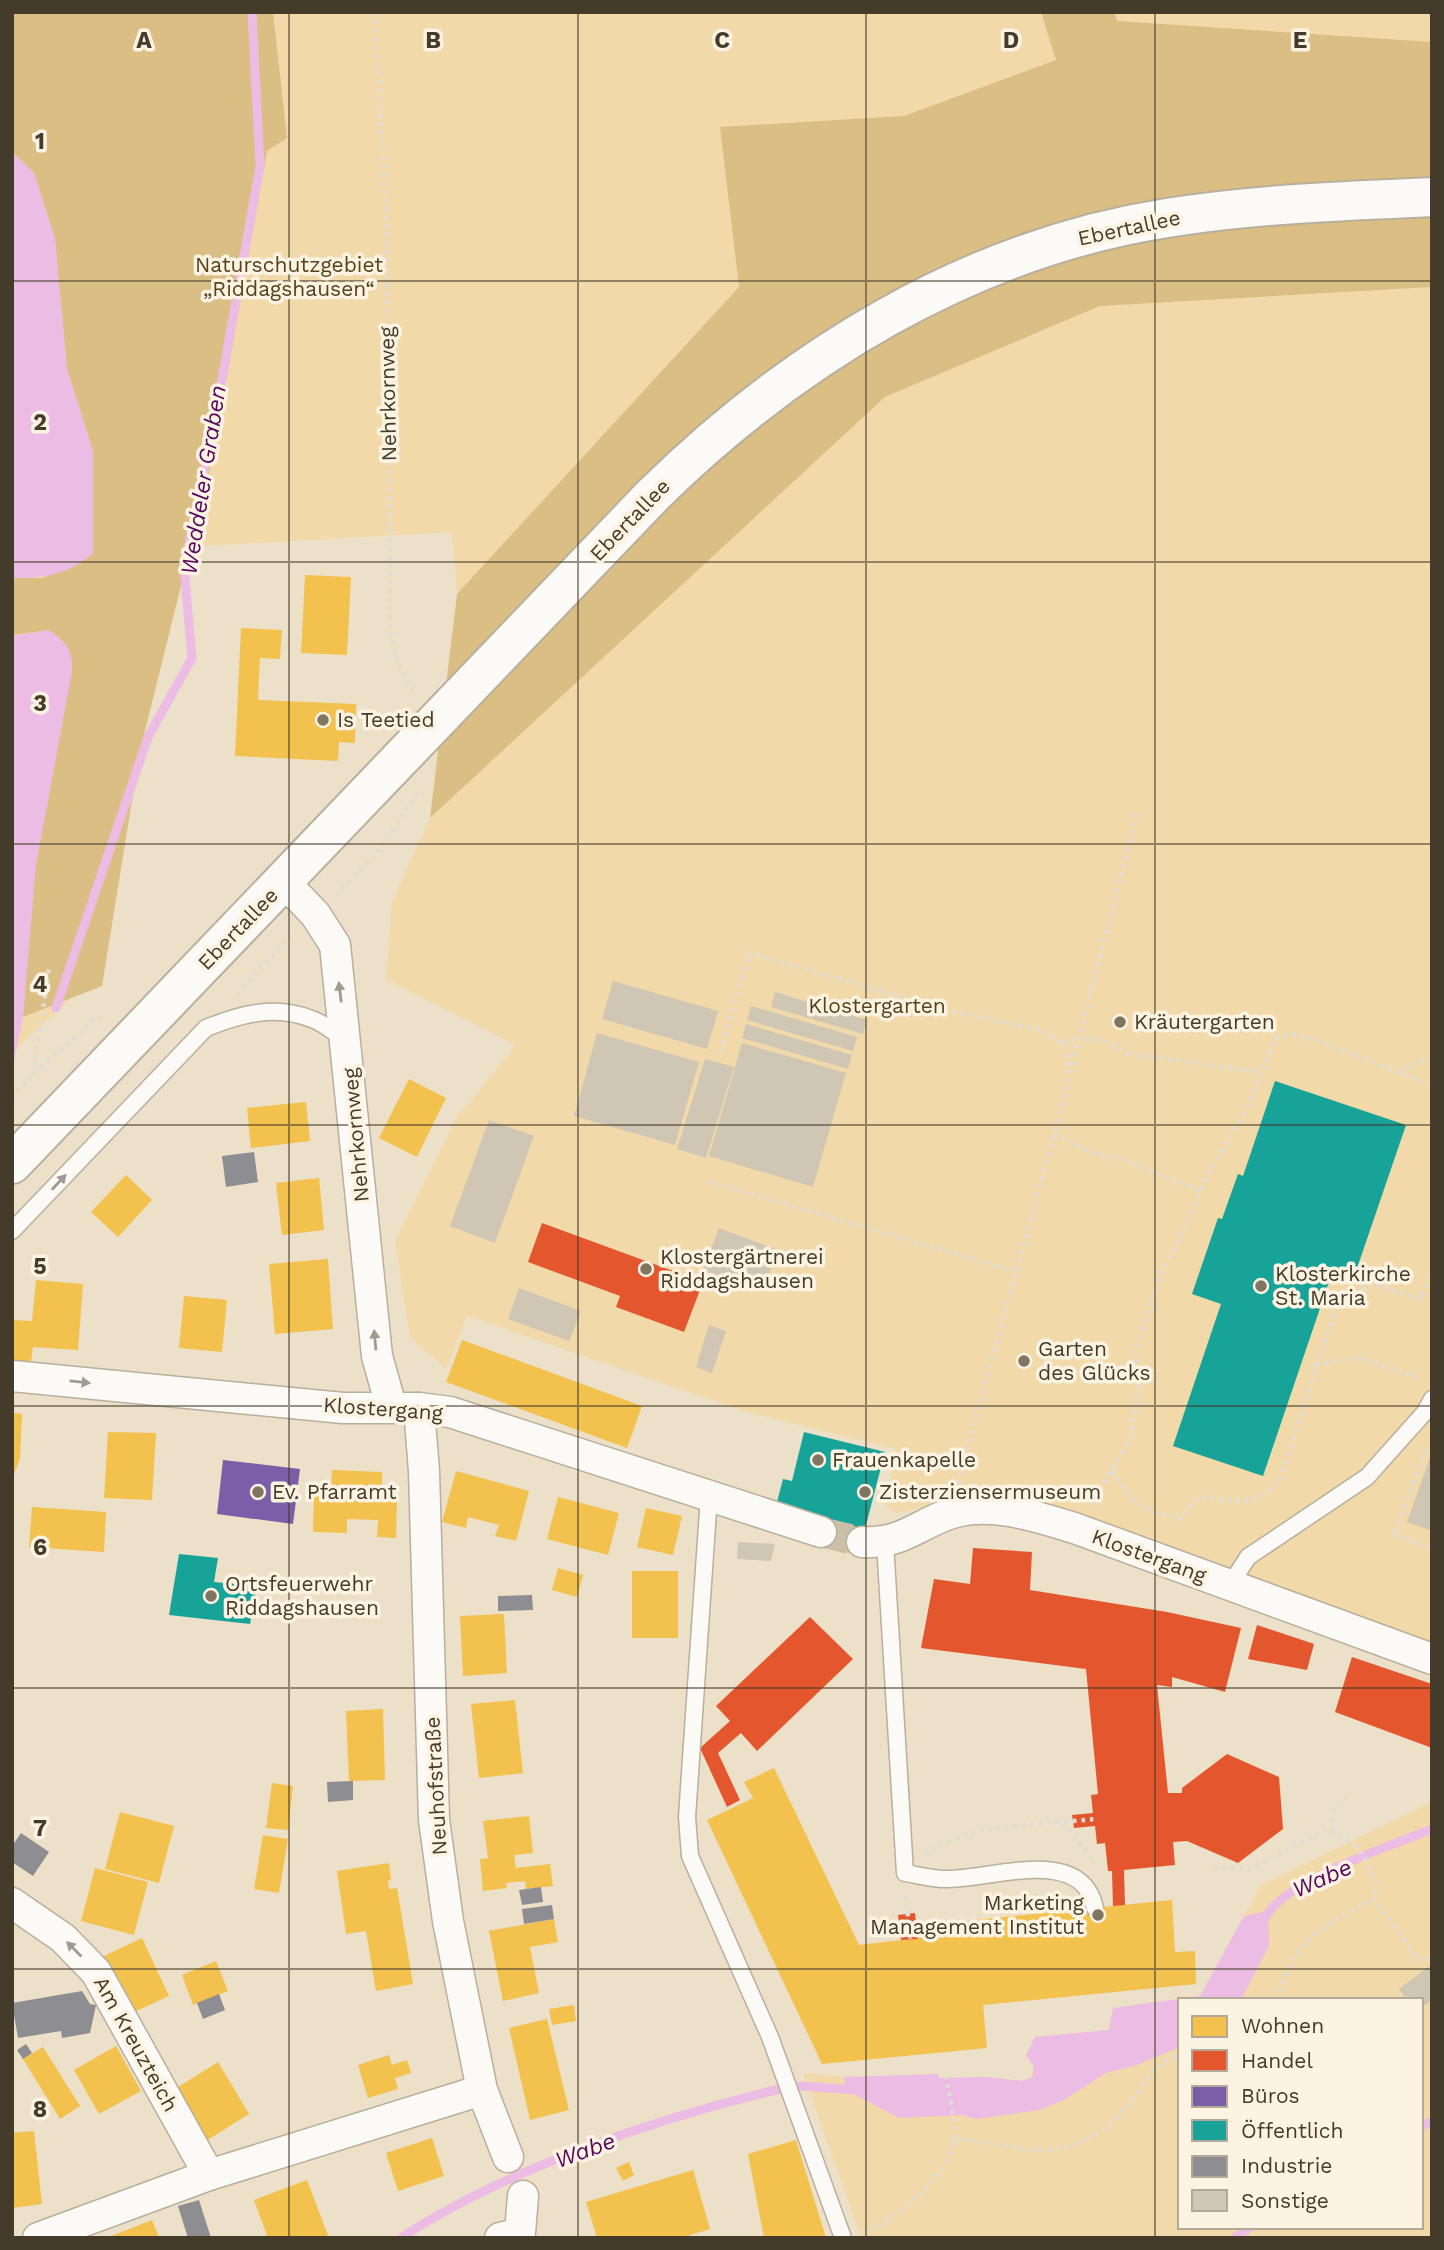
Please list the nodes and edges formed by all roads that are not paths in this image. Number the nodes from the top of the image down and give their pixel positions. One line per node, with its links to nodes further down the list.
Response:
1 (1432, 197): 2 (main road, Ebertallee)
2 (283, 881): 3 (street, Nehrkornweg, one-way to 2); 4 (main road, Ebertallee)
3 (346, 1041): 5 (lane, one-way to 3); 8 (street, Nehrkornweg, one-way to 3)
4 (12, 1164)
5 (12, 1231)
6 (12, 1376): 8 (street, Klostergang, one-way to 8)
7 (1432, 1399): 12 (lane)
8 (405, 1407): 9 (street, Klostergang); 16 (street, Neuhofstraße)
9 (709, 1496): 10 (street, Klostergang); 20 (lane)
10 (821, 1532)
11 (874, 1542): 12 (street, Klostergang); 15 (lane)
12 (1230, 1585): 13 (street, Klostergang)
13 (1432, 1659)
14 (12, 1903): 18 (street, Am Kreuzteich, one-way to 14)
15 (1095, 1908)
16 (482, 2090): 17 (street, Neuhofstraße); 18 (street)
17 (508, 2157)
18 (209, 2175): 21 (street)
19 (523, 2196): 22 (street)
20 (850, 2236)
21 (38, 2238)
22 (500, 2238)

